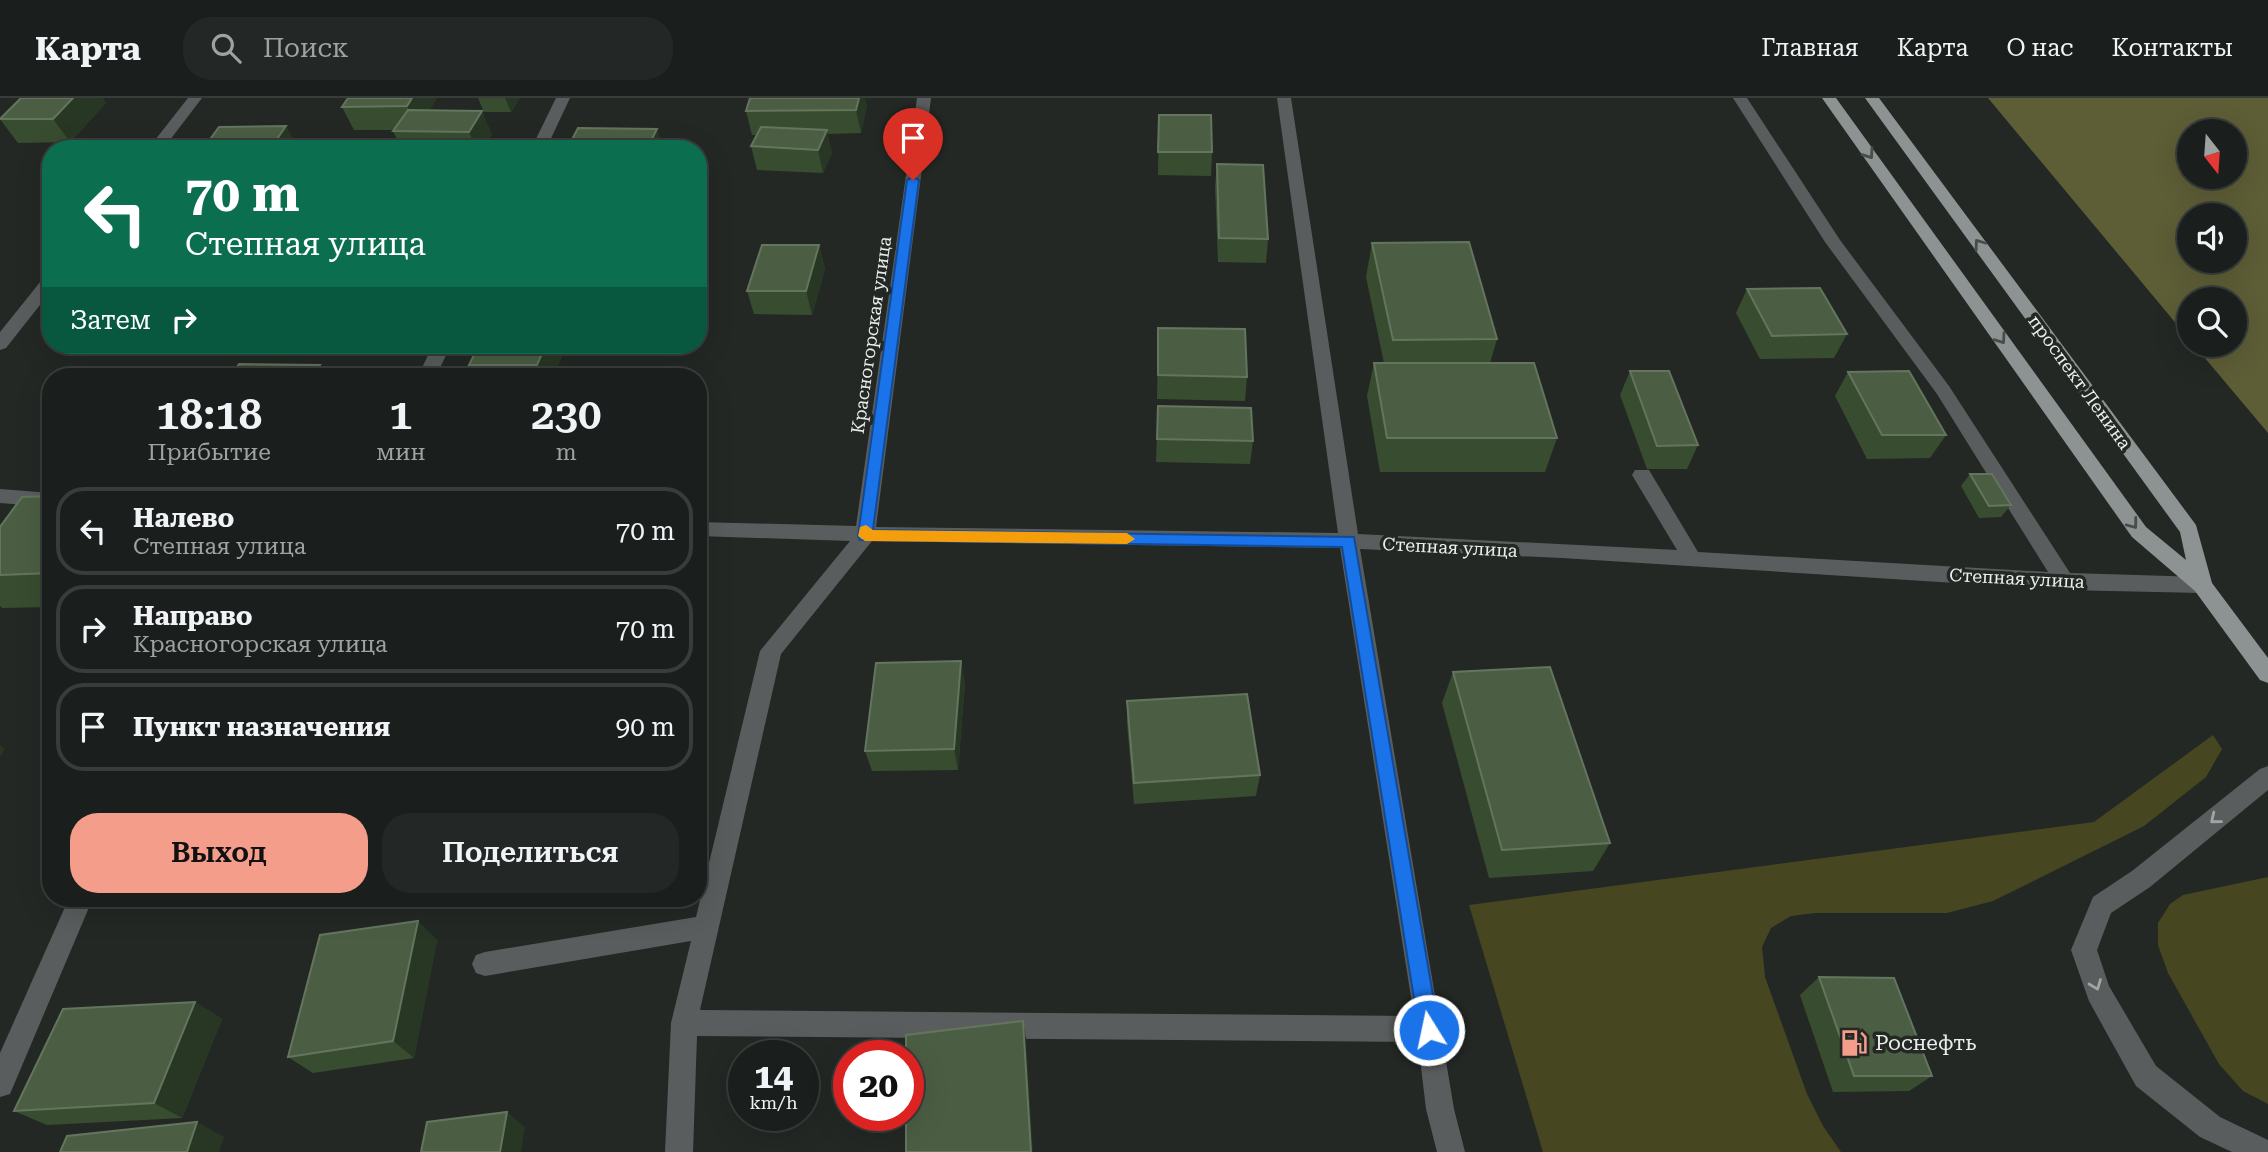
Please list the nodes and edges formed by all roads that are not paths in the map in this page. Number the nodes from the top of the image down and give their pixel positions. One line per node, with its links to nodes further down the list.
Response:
1 (195, 98): 8 (street)
2 (564, 98): 9 (street)
3 (924, 98): 16 (street, Красногорская улица)
4 (1284, 98): 17 (street)
5 (1740, 98): 19 (street)
6 (1829, 98): 20 (main road, one-way to 20)
7 (1872, 98): 20 (main road, проспект Ленина, one-way to 7)
8 (162, 140)
9 (543, 140)
10 (42, 291): 11 (street)
11 (0, 344)
12 (1642, 475): 18 (street)
13 (0, 496): 14 (street)
14 (42, 499)
15 (707, 529): 16 (street, Степная улица)
16 (865, 536): 17 (street, Степная улица); 24 (street)
17 (1349, 541): 18 (street, Степная улица); 27 (street)
18 (1693, 560): 19 (street, Степная улица)
19 (2065, 582): 20 (street, Степная улица)
20 (2202, 585): 21 (main road, проспект Ленина)
21 (2268, 674)
22 (2268, 776): 31 (street, one-way to 31)
23 (77, 907): 28 (street)
24 (706, 927): 25 (street); 26 (street)
25 (485, 964)
26 (684, 1023): 27 (street); 29 (street)
27 (1429, 1030): 30 (street)
28 (0, 1084)
29 (679, 1152)
30 (1451, 1152)
31 (2262, 1152)

